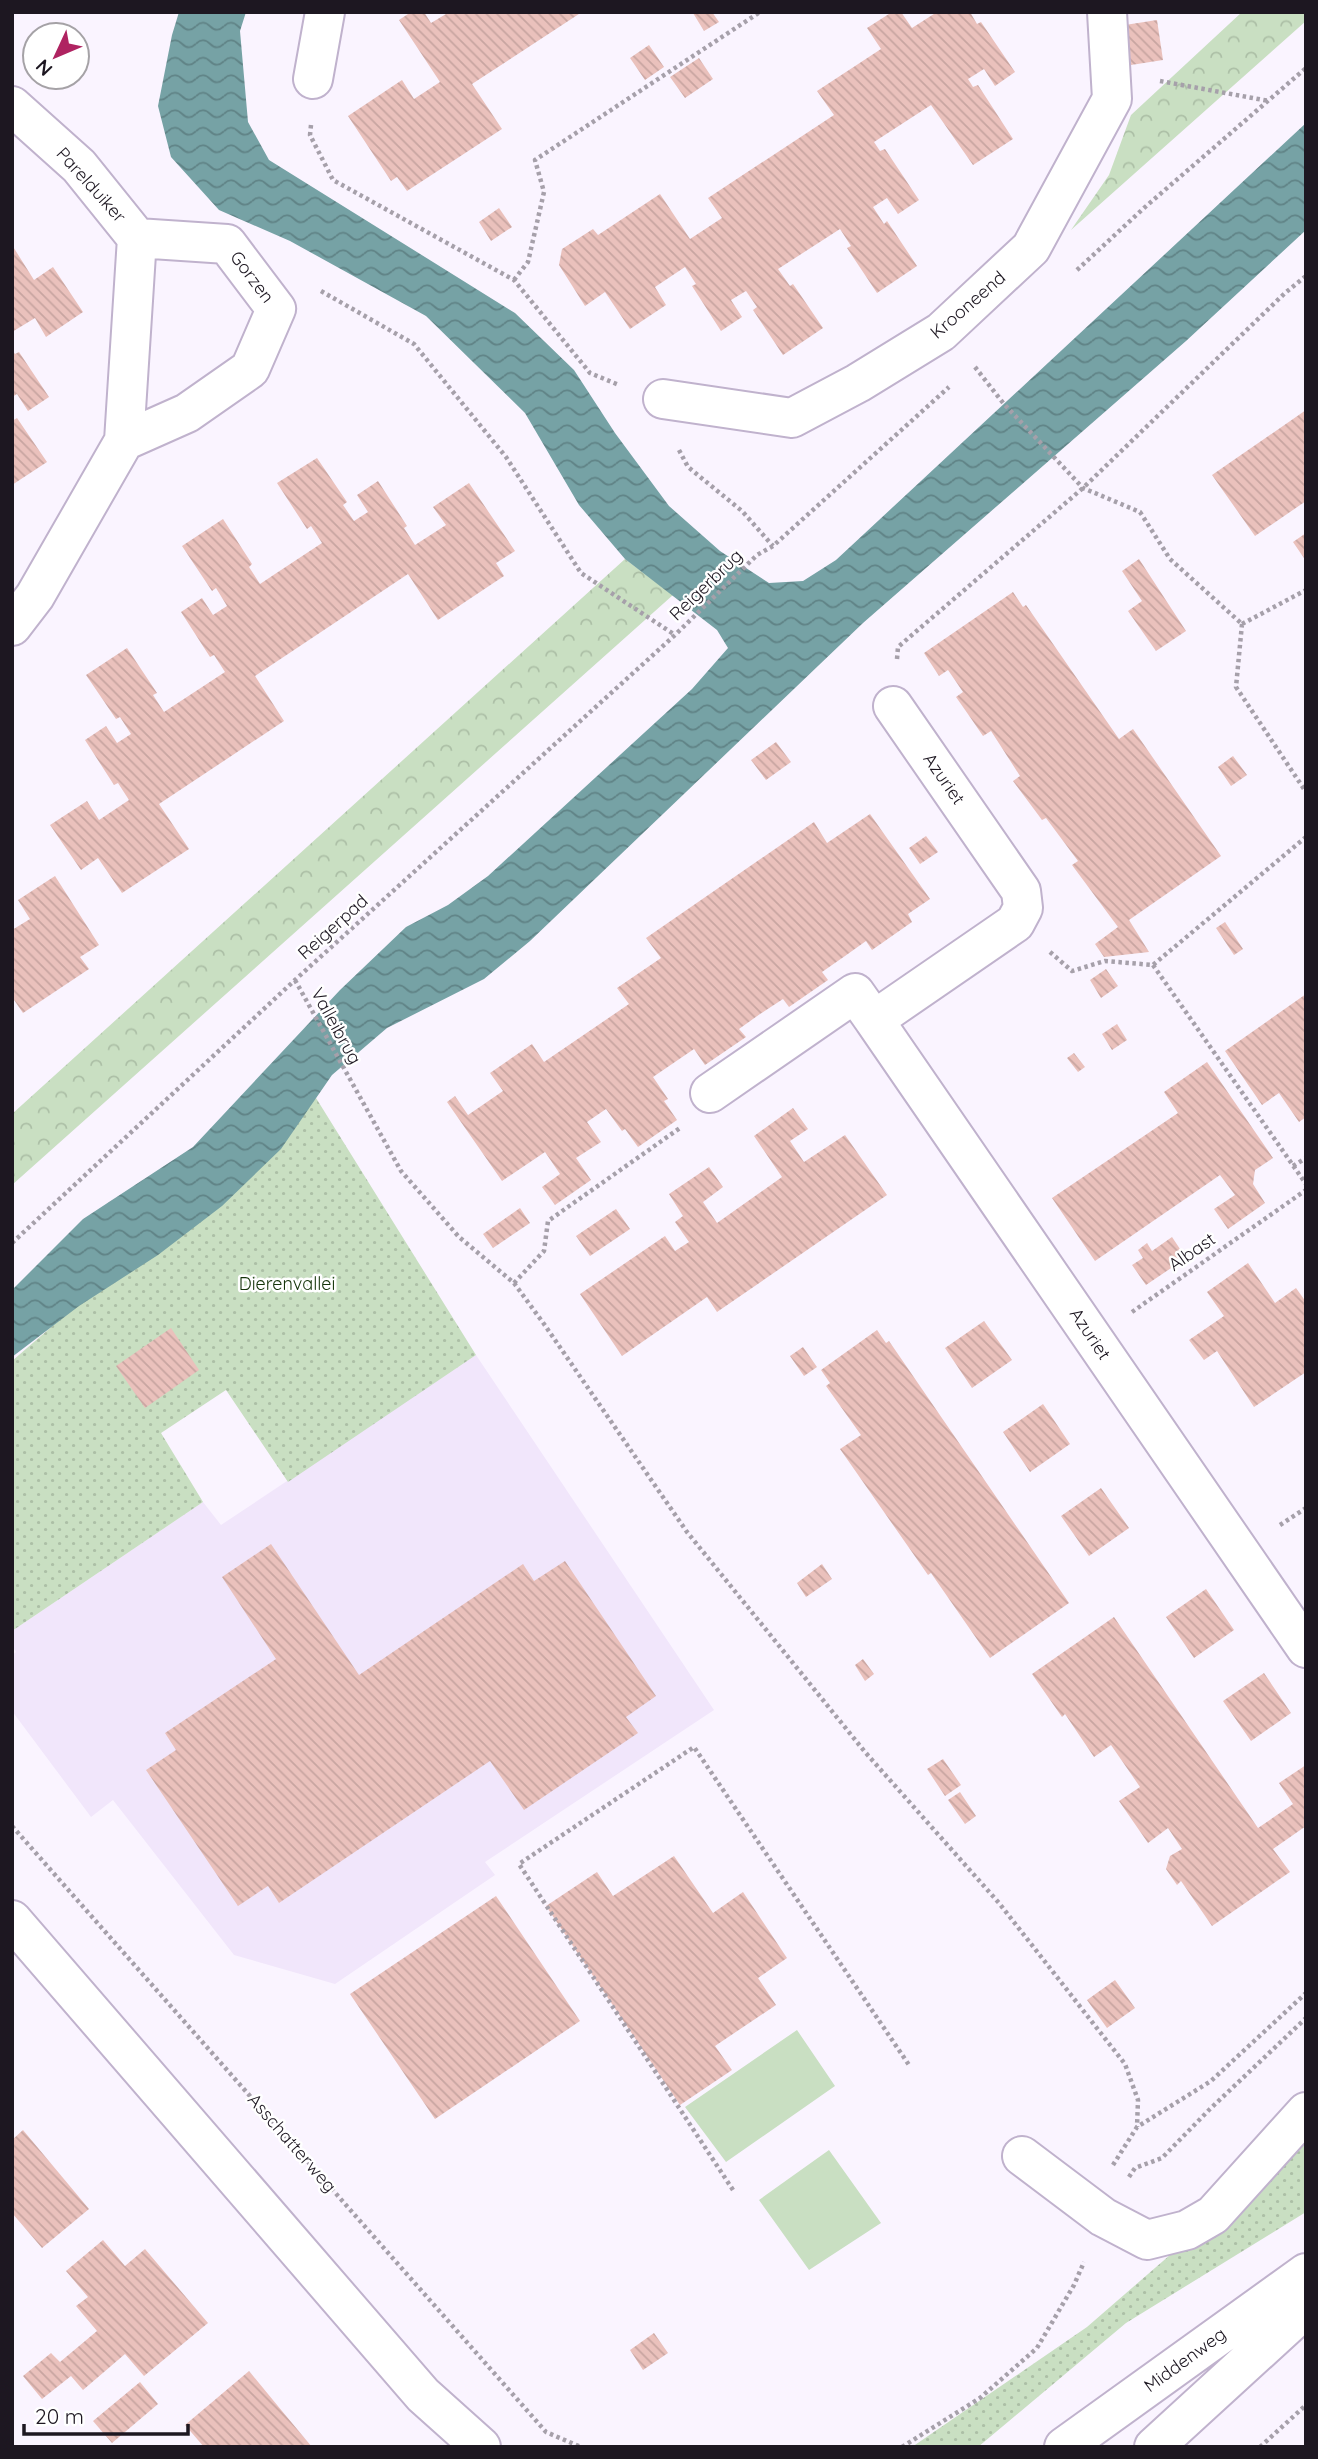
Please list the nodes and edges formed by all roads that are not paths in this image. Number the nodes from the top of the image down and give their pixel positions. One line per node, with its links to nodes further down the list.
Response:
1 (325, 12): 3 (street)
2 (1107, 12): 6 (street, Krooneend)
3 (313, 79)
4 (12, 106): 5 (street, Parelduiker)
5 (137, 238): 7 (street); 7 (street, Gorzen)
6 (663, 399)
7 (124, 441): 8 (street)
8 (12, 626)
9 (893, 706): 10 (street, Azuriet)
10 (874, 1020): 11 (street, Azuriet); 12 (street, Azuriet)
11 (709, 1093)
12 (1306, 1648)
13 (12, 1920): 18 (street)
14 (1306, 2112): 15 (street)
15 (1022, 2156)
16 (1306, 2273): 19 (street, Middenweg)
17 (1306, 2308): 20 (street)
18 (481, 2447)
19 (1064, 2447)
20 (1154, 2447)

